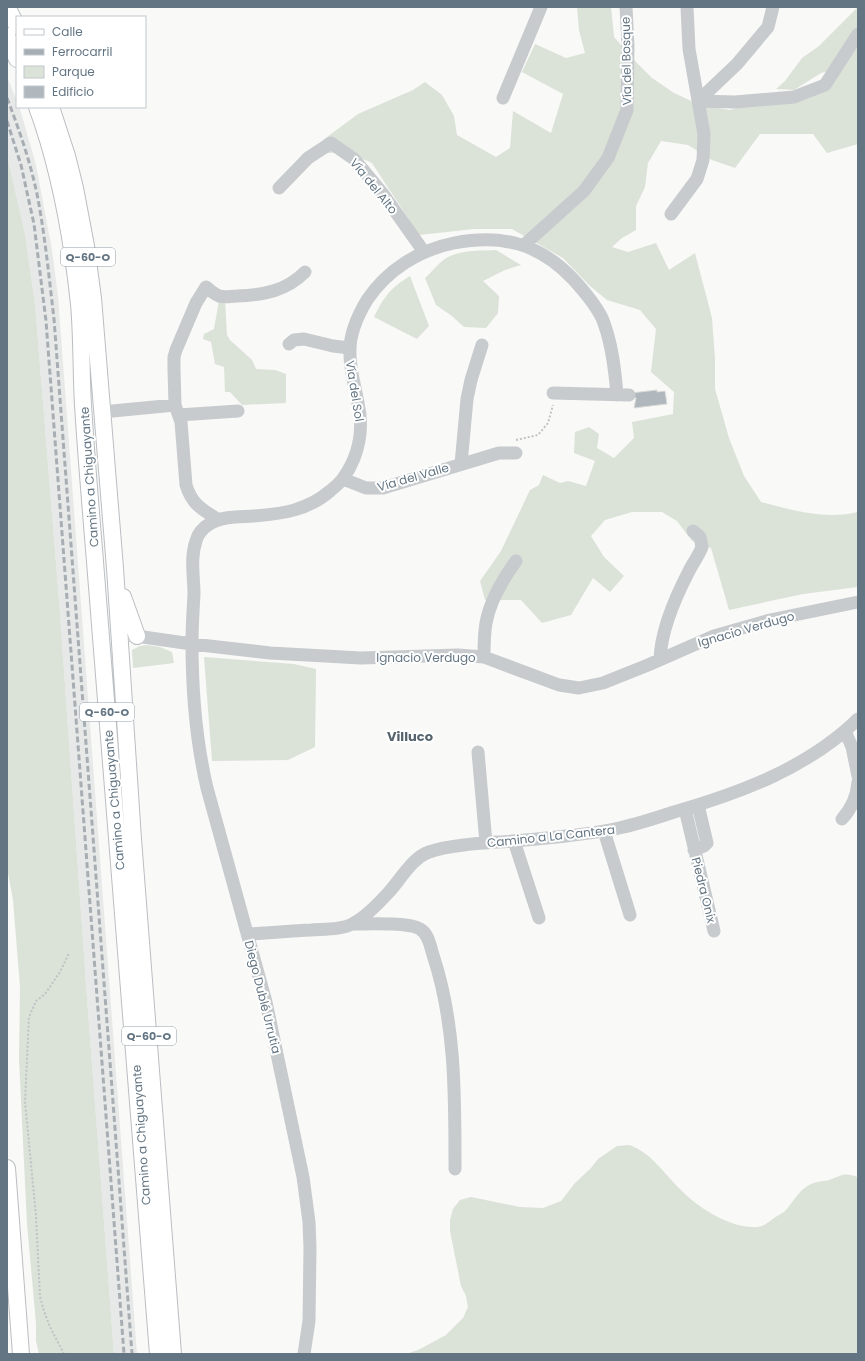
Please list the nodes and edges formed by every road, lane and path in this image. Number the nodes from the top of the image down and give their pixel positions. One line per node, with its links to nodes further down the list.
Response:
1 (7, 7): 6 (main road)
2 (541, 7): 10 (street)
3 (626, 7): 16 (street, Vía del Bosque)
4 (687, 7): 11 (street)
5 (773, 7): 11 (street)
6 (16, 24)
7 (858, 34): 11 (street)
8 (7, 36): 9 (main road)
9 (16, 56)
10 (503, 98)
11 (698, 101): 15 (street)
12 (37, 108): 34 (main road, Camino a Chiguayante / Q-60-O)
13 (51, 108): 25 (main road, Camino a Chiguayante / Q-60-O)
14 (279, 188): 17 (street, Vía del Alto)
15 (672, 214)
16 (524, 244): 17 (street, Vía del Sol); 22 (street, Vía del Sol)
17 (424, 252): 21 (street, Vía del Sol)
18 (305, 272): 23 (street)
19 (289, 344): 21 (street)
20 (482, 345): 27 (street, Vía del Valle)
21 (350, 348): 28 (street, Vía del Sol)
22 (553, 393): 26 (path)
23 (177, 410): 24 (street); 25 (street); 29 (street)
24 (238, 411)
25 (102, 412): 32 (main road, Camino a Chiguayante / Q-60-O)
26 (516, 453): 27 (street, Vía del Valle)
27 (461, 464): 28 (street, Vía del Valle)
28 (343, 479): 29 (street, Vía del Sol)
29 (219, 520): 37 (street, Vía del Sol)
30 (693, 531): 40 (street)
31 (516, 561): 38 (street)
32 (115, 568): 35 (main road, Camino a Chiguayante / Q-60-O); 36 (main road)
33 (858, 602): 40 (street, Ignacio Verdugo)
34 (99, 617): 35 (main road); 39 (main road, Camino a Chiguayante / Q-60-O)
35 (120, 634): 36 (street, Ignacio Verdugo); 39 (main road); 64 (main road, Camino a Chiguayante / Q-60-O)
36 (137, 636): 37 (street, Ignacio Verdugo)
37 (192, 644): 38 (street, Ignacio Verdugo); 57 (street, Diego Dublé Urrutia)
38 (484, 657): 40 (street, Ignacio Verdugo)
39 (103, 658): 63 (main road, Camino a Chiguayante / Q-60-O)
40 (660, 659)
41 (858, 719): 42 (street, Camino a La Cantera)
42 (845, 731): 44 (street); 46 (street, Camino a La Cantera)
43 (478, 752): 51 (street)
44 (858, 776)
45 (858, 782): 48 (street)
46 (698, 805): 47 (street, Camino a La Cantera); 52 (street, Piedra Onix)
47 (684, 809): 49 (street, Camino a La Cantera); 52 (street, Piedra Onix)
48 (842, 819)
49 (604, 831): 50 (street, Camino a La Cantera); 53 (street)
50 (514, 841): 51 (street, Camino a La Cantera); 54 (street)
51 (486, 842): 55 (street, Camino a La Cantera)
52 (694, 850): 56 (street, Piedra Onix)
53 (630, 915)
54 (539, 918)
55 (354, 924): 57 (street, Camino a La Cantera); 60 (street)
56 (714, 931)
57 (248, 934): 65 (street, Diego Dublé Urrutia)
58 (69, 953): 62 (path)
59 (7, 1168): 61 (main road)
60 (455, 1169)
61 (21, 1354)
62 (64, 1354)
63 (158, 1354)
64 (173, 1354)
65 (304, 1354)

